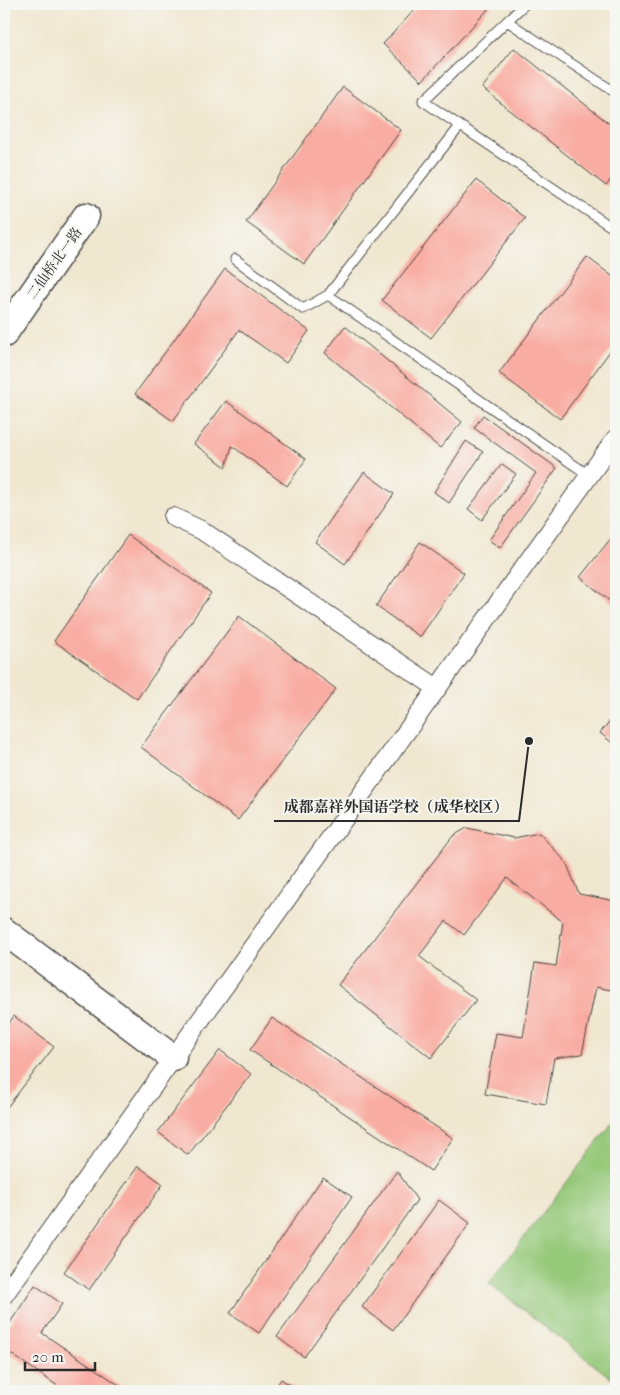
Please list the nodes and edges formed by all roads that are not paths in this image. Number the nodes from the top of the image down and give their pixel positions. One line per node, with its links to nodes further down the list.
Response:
1 (525, 4): 2 (lane)
2 (507, 21): 3 (lane); 4 (lane)
3 (616, 92)
4 (460, 126): 6 (lane); 8 (lane)
5 (86, 216): 9 (street, 二仙桥北一路)
6 (616, 230)
7 (235, 259): 8 (lane)
8 (328, 295): 11 (lane)
9 (4, 334)
10 (616, 438): 11 (street)
11 (590, 476): 13 (street)
12 (173, 517): 13 (street)
13 (437, 688): 15 (street)
14 (4, 931): 15 (street)
15 (173, 1058): 16 (street)
16 (4, 1295)

